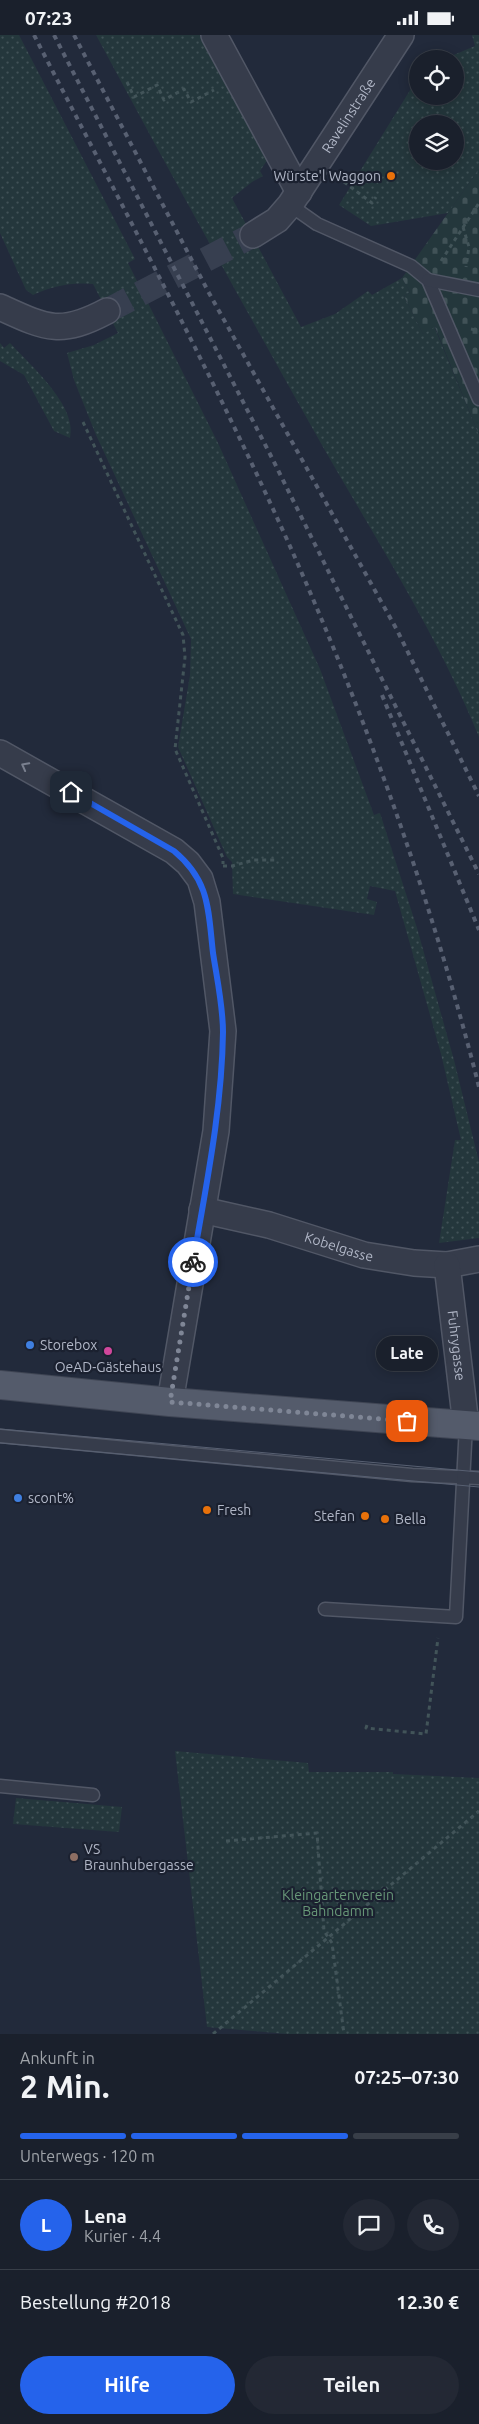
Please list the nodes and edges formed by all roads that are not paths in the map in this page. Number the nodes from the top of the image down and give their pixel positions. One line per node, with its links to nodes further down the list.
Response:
1 (214, 35): 3 (street)
2 (401, 35): 3 (street, Ravelinstraße)
3 (294, 199): 4 (street, Ravelinstraße); 5 (lane)
4 (253, 235)
5 (428, 280): 6 (lane); 9 (lane)
6 (479, 290)
7 (0, 307): 8 (street)
8 (107, 311)
9 (479, 399)
10 (0, 753): 11 (street, one-way to 10)
11 (202, 1210): 13 (street, Kobelgasse); 15 (street)
12 (479, 1259): 13 (street, Kobelgasse)
13 (448, 1265): 16 (street, Fuhrygasse)
14 (0, 1385): 15 (main road)
15 (170, 1402): 16 (main road)
16 (473, 1426): 18 (lane)
17 (0, 1436): 18 (lane)
18 (463, 1479): 19 (lane); 20 (lane)
19 (479, 1480)
20 (325, 1609)
21 (0, 1786): 22 (lane)
22 (93, 1795)

